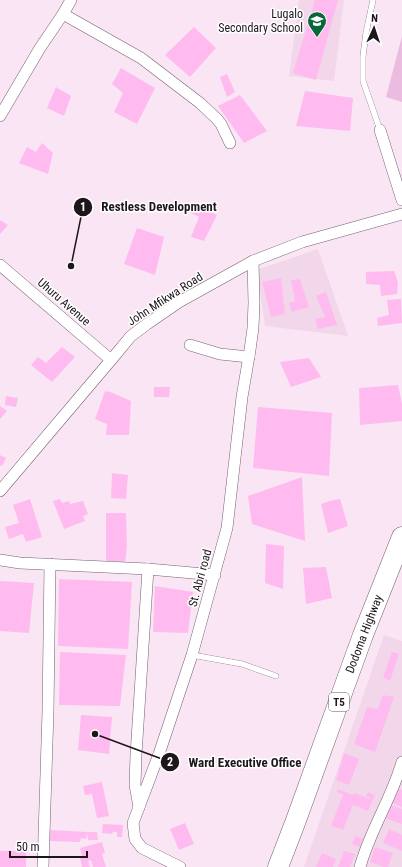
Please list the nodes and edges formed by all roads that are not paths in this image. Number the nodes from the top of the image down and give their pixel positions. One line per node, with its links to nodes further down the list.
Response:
1 (71, 0): 3 (street)
2 (373, 0): 5 (lane)
3 (63, 14): 4 (street); 6 (street)
4 (0, 116)
5 (380, 130): 7 (street)
6 (230, 143)
7 (402, 200)
8 (402, 214): 9 (street, John Mfikwa Road)
9 (253, 261): 12 (street, St. Abri road); 13 (street, John Mfikwa Road)
10 (0, 265): 13 (street, Uhuru Avenue)
11 (190, 345): 12 (street)
12 (249, 357): 19 (street, St. Abri road)
13 (111, 360): 14 (street, John Mfikwa Road)
14 (0, 491)
15 (402, 537): 26 (highway, Dodoma Highway / T5)
16 (0, 560): 17 (street)
17 (50, 564): 18 (street); 24 (street)
18 (148, 569): 19 (street); 23 (street)
19 (215, 575): 20 (street, St. Abri road)
20 (192, 655): 21 (lane); 23 (street, St. Abri road)
21 (276, 676)
22 (402, 762): 27 (street)
23 (139, 808): 25 (street, St. Abri road)
24 (43, 867)
25 (180, 867)
26 (278, 867)
27 (360, 867)

